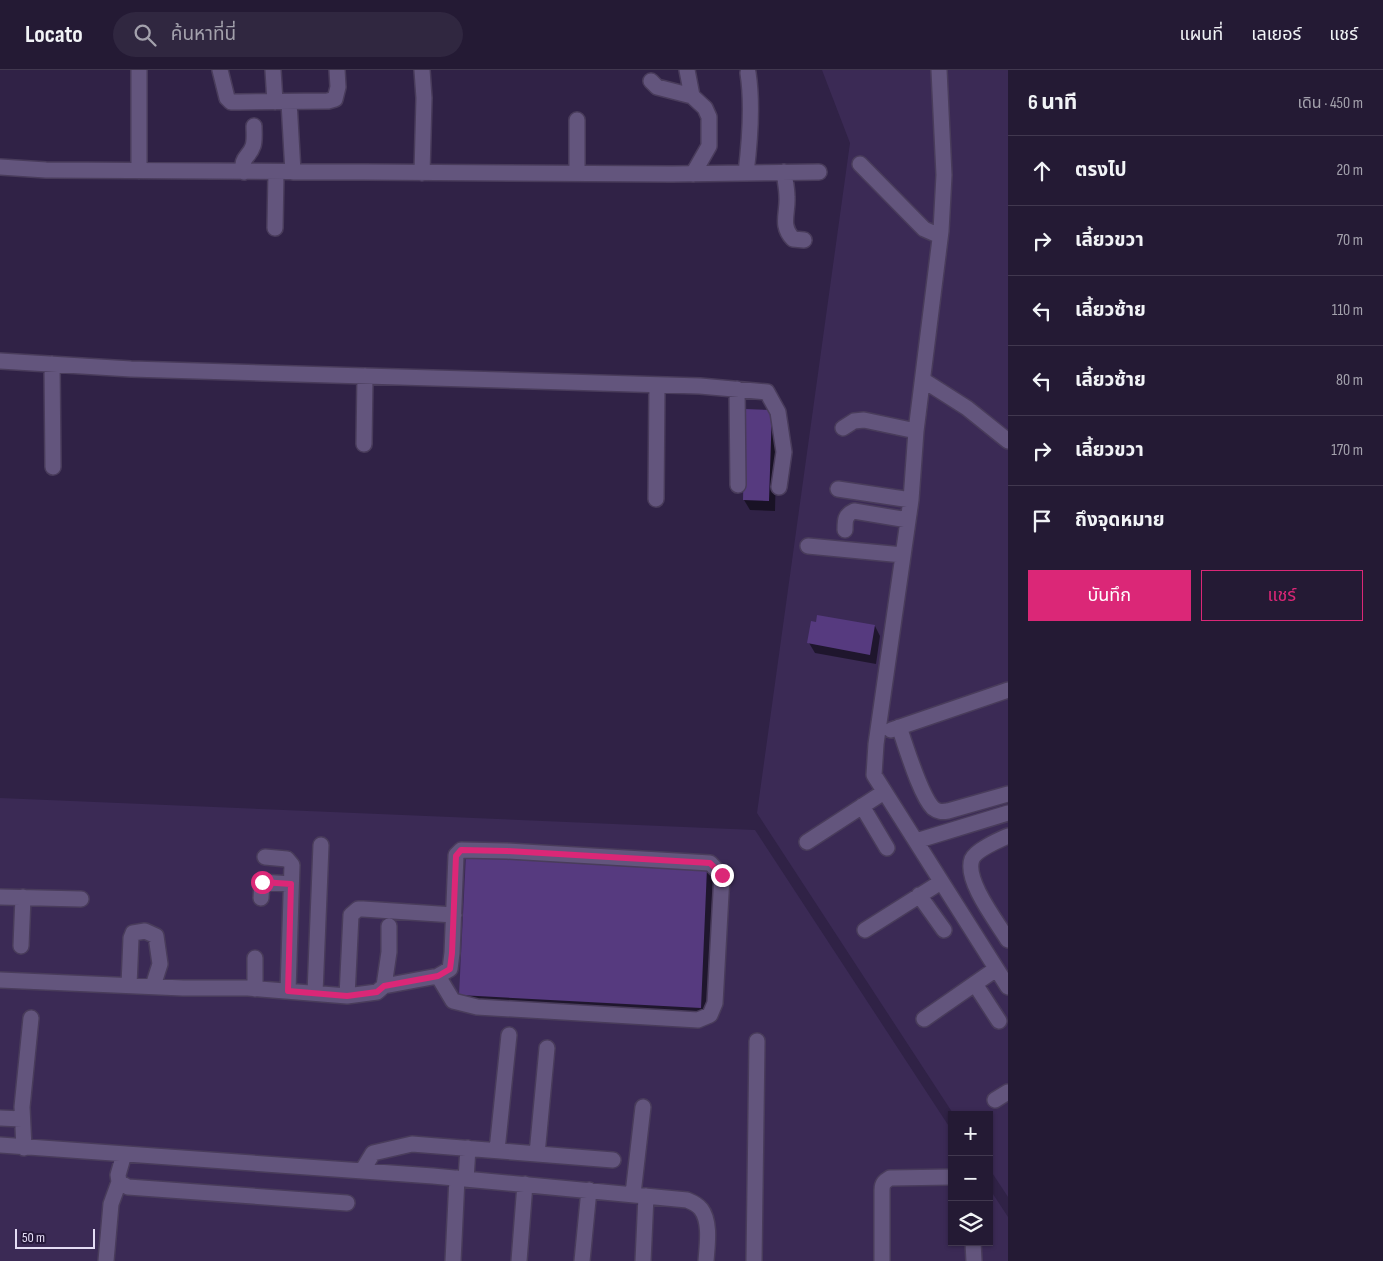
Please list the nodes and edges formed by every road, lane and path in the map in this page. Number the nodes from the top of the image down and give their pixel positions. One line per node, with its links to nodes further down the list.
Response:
1 (139, 70): 16 (street)
2 (220, 70): 11 (street)
3 (273, 70): 11 (street)
4 (337, 70): 11 (street)
5 (422, 70): 22 (street)
6 (688, 70): 10 (street)
7 (939, 70): 27 (street)
8 (748, 72): 24 (street)
9 (650, 81): 10 (street)
10 (692, 96): 25 (street)
11 (282, 102): 19 (street)
12 (577, 120): 23 (street)
13 (254, 126): 17 (street)
14 (860, 164): 27 (street)
15 (0, 167): 16 (street)
16 (139, 170): 17 (street)
17 (244, 172): 18 (street)
18 (276, 172): 19 (street); 26 (street)
19 (294, 172): 22 (street)
20 (784, 172): 21 (street); 24 (street); 28 (street)
21 (819, 172)
22 (422, 173): 23 (street)
23 (577, 173): 25 (street)
24 (746, 173): 25 (street)
25 (693, 174)
26 (275, 228)
27 (941, 234): 32 (street)
28 (804, 240)
29 (0, 361): 30 (street)
30 (52, 364): 31 (street); 39 (street)
31 (365, 376): 33 (street); 38 (street)
32 (923, 380): 36 (street); 37 (street)
33 (657, 385): 34 (street); 43 (street)
34 (737, 389): 40 (street); 41 (street)
35 (843, 428): 36 (street)
36 (916, 431): 44 (street)
37 (1008, 441)
38 (364, 444)
39 (53, 467)
40 (738, 485)
41 (779, 486)
42 (838, 489): 44 (street)
43 (656, 499)
44 (911, 500): 45 (street)
45 (908, 520): 46 (street); 48 (street)
46 (845, 530)
47 (808, 546): 48 (street)
48 (903, 554): 51 (street)
49 (1008, 690): 50 (street)
50 (899, 727): 51 (street); 53 (street)
51 (878, 734): 52 (street)
52 (884, 792): 54 (street); 57 (street)
53 (1008, 794)
54 (862, 806): 58 (street); 60 (street)
55 (1008, 813): 57 (street)
56 (1008, 836): 73 (street)
57 (916, 841): 62 (street)
58 (807, 842)
59 (321, 845): 86 (street)
60 (888, 848)
61 (264, 857): 63 (street)
62 (941, 882): 64 (street); 76 (street)
63 (291, 884): 67 (street); 85 (street)
64 (920, 895): 71 (street); 72 (street)
65 (0, 897): 66 (street)
66 (23, 897): 68 (street); 74 (street)
67 (261, 898)
68 (81, 899)
69 (454, 915): 77 (street); 77 (street); 87 (street)
70 (389, 926): 82 (street)
71 (865, 930)
72 (944, 930)
73 (1008, 940)
74 (20, 946)
75 (255, 958): 84 (street)
76 (996, 968): 79 (street); 83 (street)
77 (438, 976): 82 (street)
78 (0, 980): 80 (street)
79 (975, 984): 89 (street); 90 (street)
80 (129, 985): 81 (street); 81 (street)
81 (153, 986): 84 (street)
82 (384, 986): 87 (street)
83 (1008, 987)
84 (255, 988): 85 (street)
85 (288, 991): 86 (street)
86 (315, 993): 87 (street)
87 (347, 996)
88 (31, 1018): 96 (street)
89 (924, 1019)
90 (999, 1021)
91 (509, 1035): 100 (street)
92 (757, 1041): 119 (street)
93 (547, 1048): 102 (street)
94 (643, 1107): 110 (street)
95 (0, 1118): 96 (street)
96 (22, 1119): 98 (street)
97 (0, 1145): 98 (street)
98 (24, 1148): 101 (street)
99 (468, 1148): 100 (street); 104 (street); 106 (street)
100 (497, 1150): 102 (street)
101 (124, 1154): 104 (street); 107 (street)
102 (538, 1154): 103 (street)
103 (613, 1160)
104 (362, 1171): 106 (street)
105 (948, 1177): 120 (street)
106 (462, 1178): 108 (street); 114 (street)
107 (119, 1182): 111 (street); 113 (street)
108 (525, 1184): 109 (street); 115 (street)
109 (589, 1190): 110 (street); 116 (street)
110 (639, 1195): 117 (street); 118 (street)
111 (347, 1203)
112 (973, 1246): 121 (street)
113 (106, 1261)
114 (453, 1261)
115 (519, 1261)
116 (582, 1261)
117 (643, 1261)
118 (706, 1261)
119 (754, 1261)
120 (882, 1261)
121 (974, 1261)

